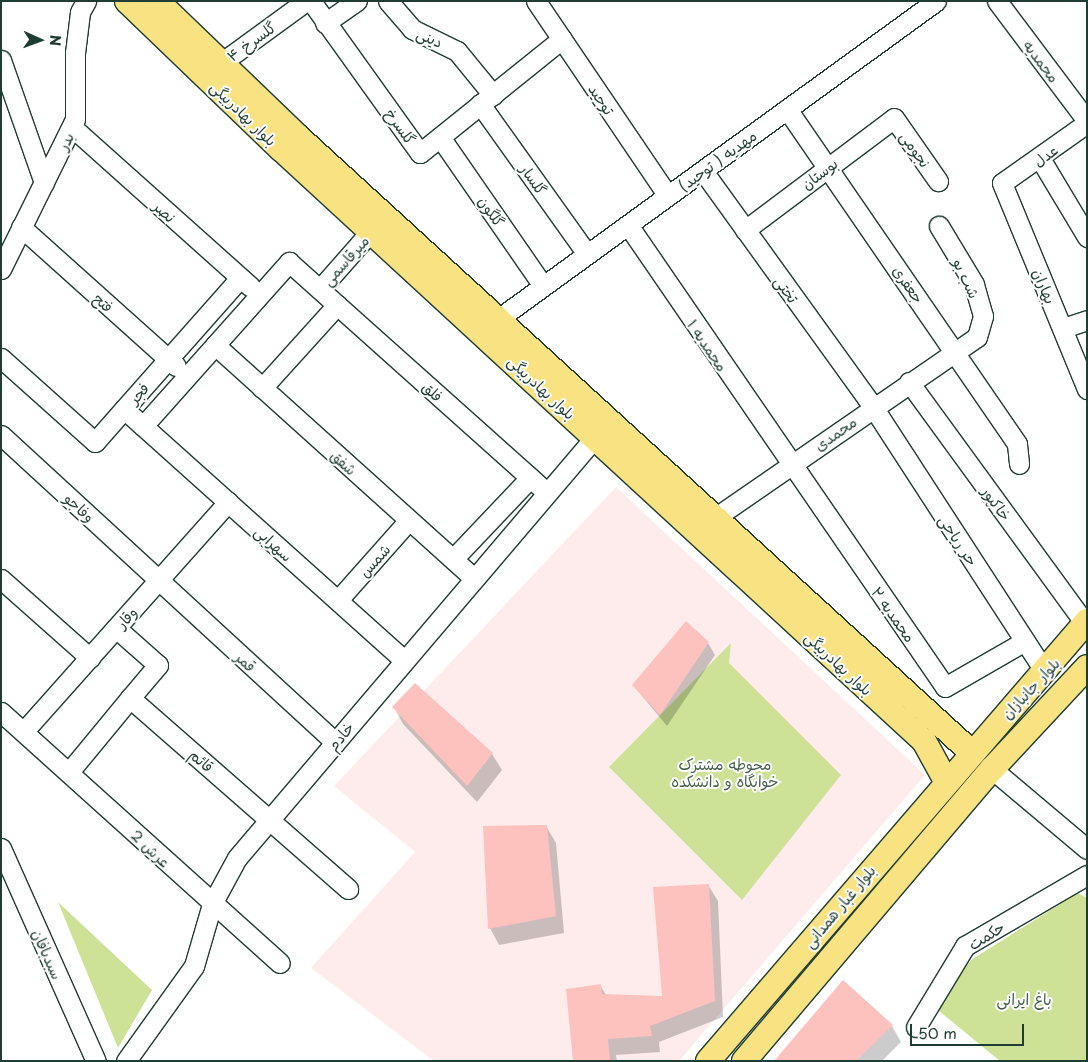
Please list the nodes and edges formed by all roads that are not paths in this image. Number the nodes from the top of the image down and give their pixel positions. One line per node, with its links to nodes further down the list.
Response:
1 (127, 1): 32 (main road, بلوار بهادربیگی)
2 (157, 1): 14 (main road, بلوار بهادربیگی)
3 (306, 1): 14 (street, گلسرخ ۴)
4 (311, 1): 11 (street, گلسرخ)
5 (357, 1): 11 (street)
6 (388, 1): 15 (street, دینی)
7 (536, 1): 12 (street, توحید)
8 (936, 1): 16 (street, مهدیه ( توحید))
9 (997, 1): 18 (street, محمدیه)
10 (78, 5): 19 (street, بدر)
11 (325, 23): 20 (street, گلسرخ)
12 (562, 39): 15 (street, گلسرخ); 27 (street, توحید)
13 (1, 60): 25 (street)
14 (221, 63): 42 (main road, بلوار بهادربیگی)
15 (486, 100): 20 (street, گلسرخ); 34 (street, گلسار)
16 (787, 109): 22 (street, جعفری); 23 (street, مهدیه ( توحید))
17 (894, 118): 22 (street, بوستان); 24 (street, نجومی)
18 (1087, 122): 21 (street, عدل)
19 (72, 127): 25 (street, بدر); 36 (street, نصر)
20 (440, 137): 37 (street, گلگون)
21 (1040, 160): 26 (street, عدل); 33 (street)
22 (827, 166): 31 (street, بوستان); 45 (street, جعفری)
23 (703, 171): 27 (street, مهدیه ( توحید)); 31 (street, تختی)
24 (938, 181)
25 (44, 183): 30 (street, بدر)
26 (1002, 183): 43 (street, بهاران)
27 (668, 196): 28 (street, مهدیه ( توحید))
28 (628, 225): 34 (street, مهدیه ( توحید)); 58 (street, محمدیه ۱)
29 (939, 226): 45 (street, شب بو)
30 (21, 227): 35 (street, بدر); 47 (street, فتح)
31 (745, 230): 52 (street, تختی)
32 (371, 231): 38 (street, میرقاسمی); 42 (main road, بلوار بهادربیگی)
33 (1087, 237)
34 (587, 254): 37 (street, مهدیه ( توحید))
35 (1, 269)
36 (240, 278): 39 (street, نصر); 47 (street, فجر)
37 (544, 286): 42 (street, مهدیه ( توحید))
38 (320, 289): 39 (street, فلق); 40 (street, فلق)
39 (259, 295): 44 (street, فجر)
40 (337, 305): 50 (street); 59 (street, فلق)
41 (1087, 320): 43 (street)
42 (491, 327): 56 (main road, بلوار بهادربیگی); 62 (main road, بلوار بهادربیگی)
43 (1063, 328): 51 (street, بهاران)
44 (214, 345): 48 (street, فجر); 50 (street, شفق)
45 (955, 350): 49 (street, محمدی); 57 (street, جعفری)
46 (1, 358): 53 (street)
47 (168, 359): 48 (street, فتح); 53 (street, فجر)
48 (187, 376): 54 (street, فجر)
49 (909, 382): 52 (street, محمدی); 69 (street, خاکپور)
50 (262, 388): 63 (street, شفق)
51 (1087, 389)
52 (873, 407): 58 (street, محمدی); 71 (street, حر ریاحی)
53 (124, 409): 54 (street, فجر)
54 (143, 426): 61 (street, سهرابی)
55 (1, 435): 67 (street, وفاجو)
56 (595, 437): 60 (street, خادم); 83 (main road, بلوار بهادربیگی)
57 (1019, 464)
58 (789, 466): 62 (street, محمدی); 71 (street, محمدیه ۲)
59 (530, 478): 60 (street, فلق); 64 (street)
60 (547, 493): 65 (street, خادم)
61 (228, 502): 67 (street, وقار); 68 (street, سهرابی)
62 (716, 517): 80 (main road, بلوار بهادربیگی)
63 (409, 520): 64 (street, شفق); 68 (street, شمس)
64 (453, 559): 65 (street, شفق)
65 (474, 578): 73 (street, خادم)
66 (1, 579): 72 (street)
67 (158, 581): 70 (street, وقار); 79 (street, قمر)
68 (338, 600): 73 (street, سهرابی)
69 (1086, 622): 75 (main road, بلوار جانبازان)
70 (116, 628): 72 (street, وقار); 76 (street)
71 (1025, 641): 75 (street, حر ریاحی)
72 (90, 658): 78 (street, وقار)
73 (404, 660): 79 (street, خادم)
74 (1087, 667): 82 (main road, بلوار جانبازان)
75 (1045, 672): 80 (main road, بلوار جانبازان)
76 (130, 698): 81 (street); 84 (street, قائم)
77 (1, 712): 78 (street, عرش 2)
78 (24, 732): 81 (street, عرش 2)
79 (335, 742): 84 (street, خادم)
80 (971, 752): 83 (main road, بلوار غبار همدانی)
81 (69, 772): 89 (street, عرش 2)
82 (985, 778): 86 (street); 95 (main road, بلوار غبار همدانی)
83 (946, 781): 94 (main road, بلوار غبار همدانی)
84 (269, 819): 88 (street, قائم); 89 (street, خادم)
85 (1, 848): 92 (street, سبدبافان)
86 (1087, 849)
87 (1087, 875): 91 (street, حکمت)
88 (348, 889)
89 (212, 904): 90 (street, عرش 2); 93 (street, خادم)
90 (280, 963)
91 (916, 1027)
92 (96, 1061)
93 (126, 1061)
94 (708, 1061)
95 (744, 1061)

